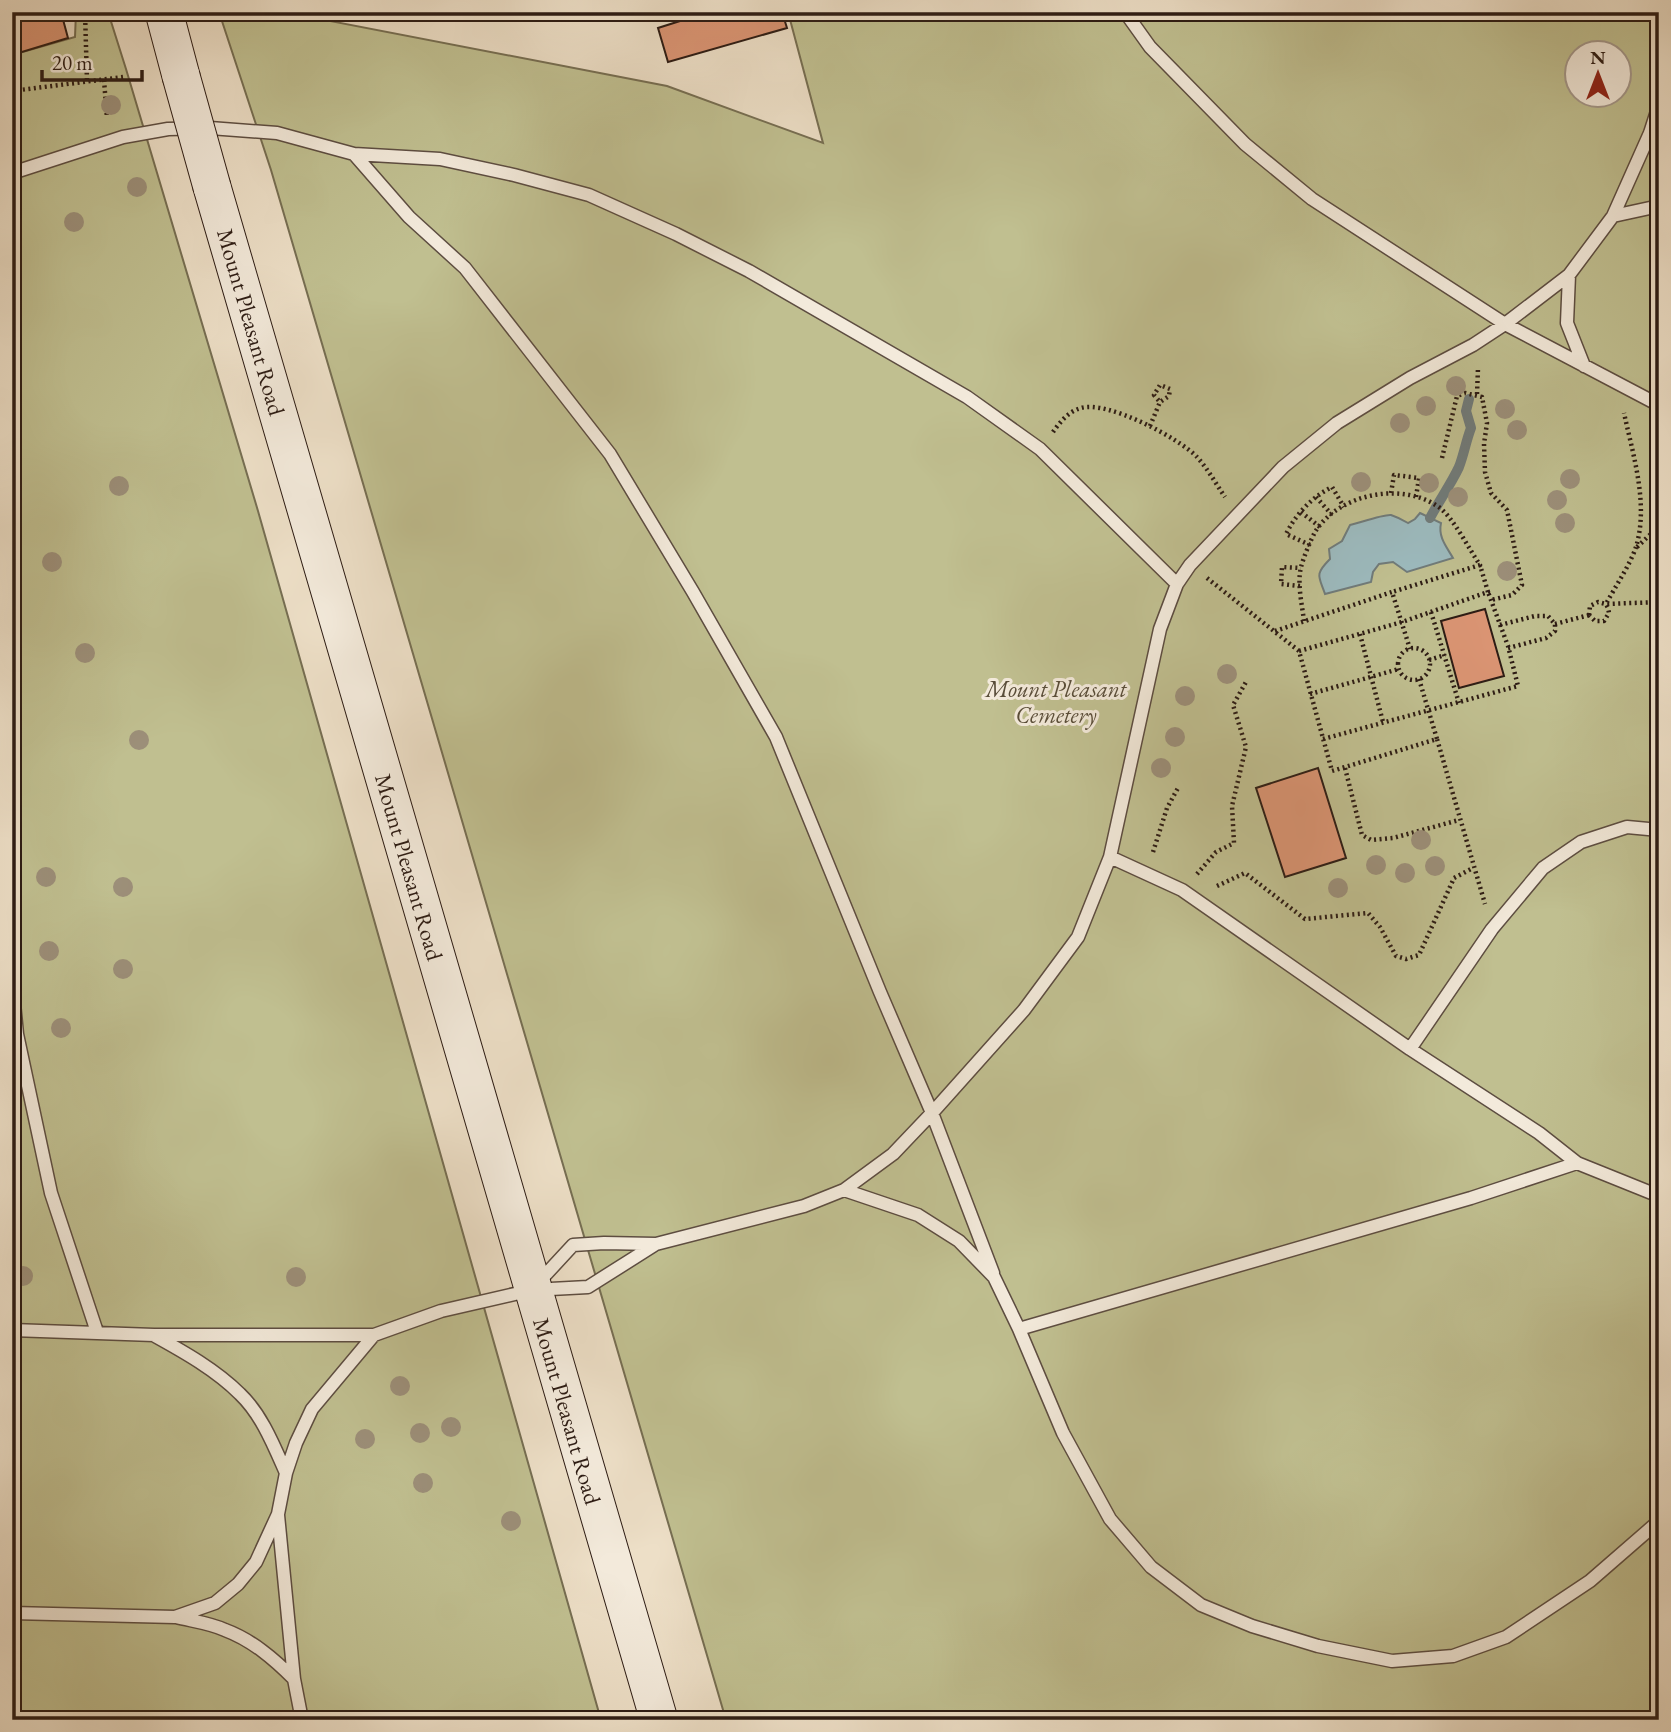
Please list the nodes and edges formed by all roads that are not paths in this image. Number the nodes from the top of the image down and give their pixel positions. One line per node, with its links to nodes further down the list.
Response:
1 (164, 12): 24 (main road, Mount Pleasant Road, bridge)
2 (1125, 12): 9 (lane)
3 (1659, 105): 7 (lane)
4 (354, 154): 5 (lane); 12 (lane); 18 (lane)
5 (12, 173)
6 (1659, 206): 7 (lane)
7 (1612, 216): 8 (lane)
8 (1569, 275): 9 (lane); 10 (lane)
9 (1505, 324): 10 (lane); 12 (lane)
10 (1584, 366): 11 (lane)
11 (1659, 404)
12 (1177, 584): 14 (lane)
13 (1659, 830): 17 (lane)
14 (1110, 857): 17 (lane); 18 (lane)
15 (12, 983): 16 (lane)
16 (15, 1032): 27 (lane)
17 (1410, 1049): 19 (lane)
18 (932, 1112): 20 (lane); 23 (lane)
19 (1577, 1163): 21 (lane); 25 (lane)
20 (844, 1190): 22 (lane); 23 (lane)
21 (1659, 1196)
22 (656, 1244): 24 (lane); 24 (lane)
23 (994, 1277): 25 (lane)
24 (531, 1290): 29 (lane); 37 (main road, Mount Pleasant Road)
25 (1019, 1329): 32 (lane)
26 (12, 1330): 27 (lane)
27 (97, 1332): 28 (lane)
28 (154, 1335): 29 (lane); 30 (lane)
29 (374, 1335): 30 (lane)
30 (286, 1473): 31 (lane)
31 (278, 1514): 34 (lane); 35 (lane)
32 (1659, 1521)
33 (12, 1613): 34 (lane)
34 (175, 1617): 35 (lane)
35 (293, 1679): 36 (lane)
36 (302, 1720)
37 (659, 1720)

